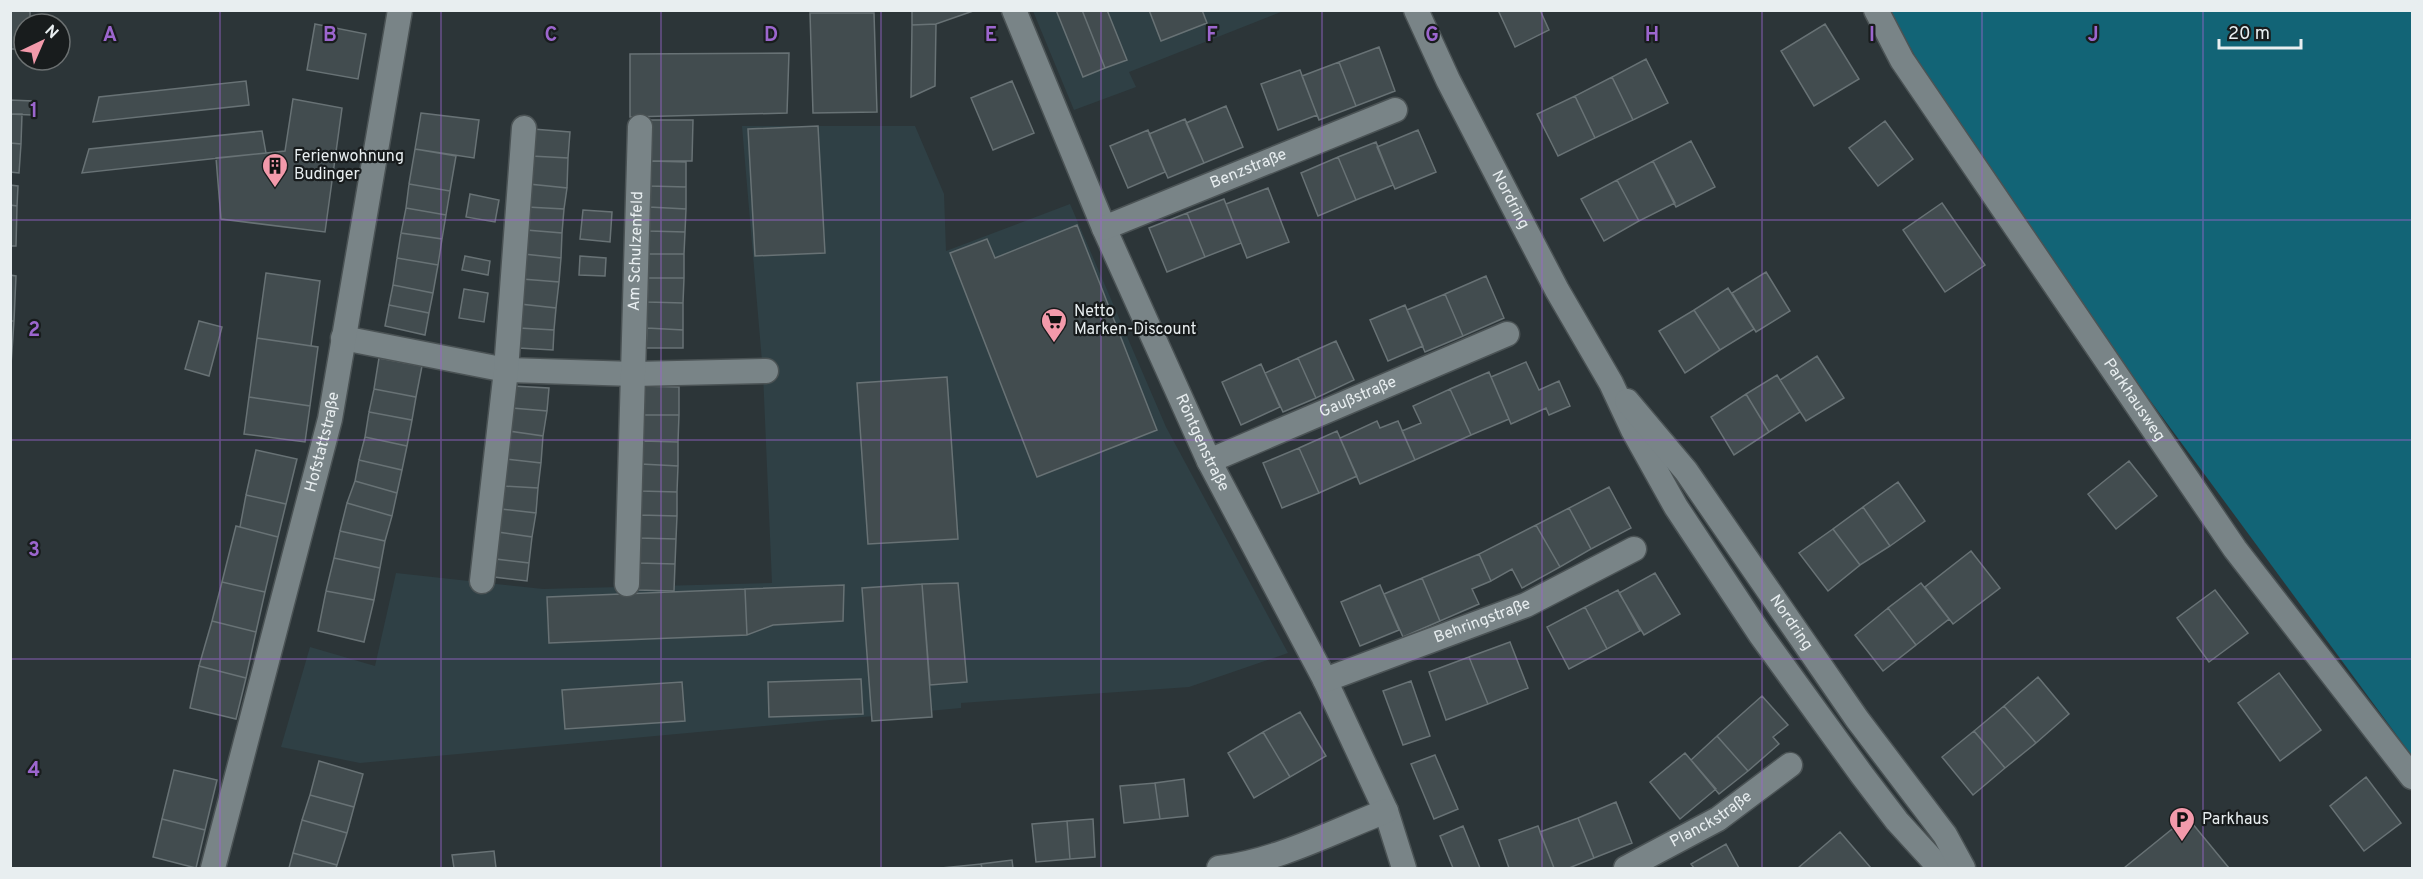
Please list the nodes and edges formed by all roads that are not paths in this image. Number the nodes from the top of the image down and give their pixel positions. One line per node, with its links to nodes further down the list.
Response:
1 (400, 10): 10 (street, Hofstattstraße)
2 (1014, 10): 8 (street, Röntgenstraße)
3 (1416, 10): 14 (street, Nordring)
4 (1876, 10): 21 (street, Parkhausweg)
5 (1395, 110): 8 (street, Benzstraße)
6 (640, 127): 13 (street, Am Schulzenfeld)
7 (524, 128): 11 (street)
8 (1104, 228): 15 (street, Röntgenstraße)
9 (1507, 334): 15 (street, Gaußstraße)
10 (343, 339): 11 (street); 23 (street, Hofstattstraße)
11 (506, 370): 13 (street); 17 (street)
12 (766, 371): 13 (street)
13 (634, 374): 18 (street, Am Schulzenfeld)
14 (1611, 383): 27 (street, Nordring); 28 (street, Nordring)
15 (1209, 461): 19 (street, Röntgenstraße)
16 (1634, 549): 19 (street, Behringstraße)
17 (482, 581)
18 (627, 584)
19 (1325, 680): 22 (street, Röntgenstraße)
20 (1790, 765): 26 (street, Planckstraße)
21 (2412, 777)
22 (1386, 811): 24 (street); 25 (street, Röntgenstraße)
23 (213, 868)
24 (1219, 868)
25 (1404, 868)
26 (1626, 868)
27 (1940, 868)
28 (1963, 868)

